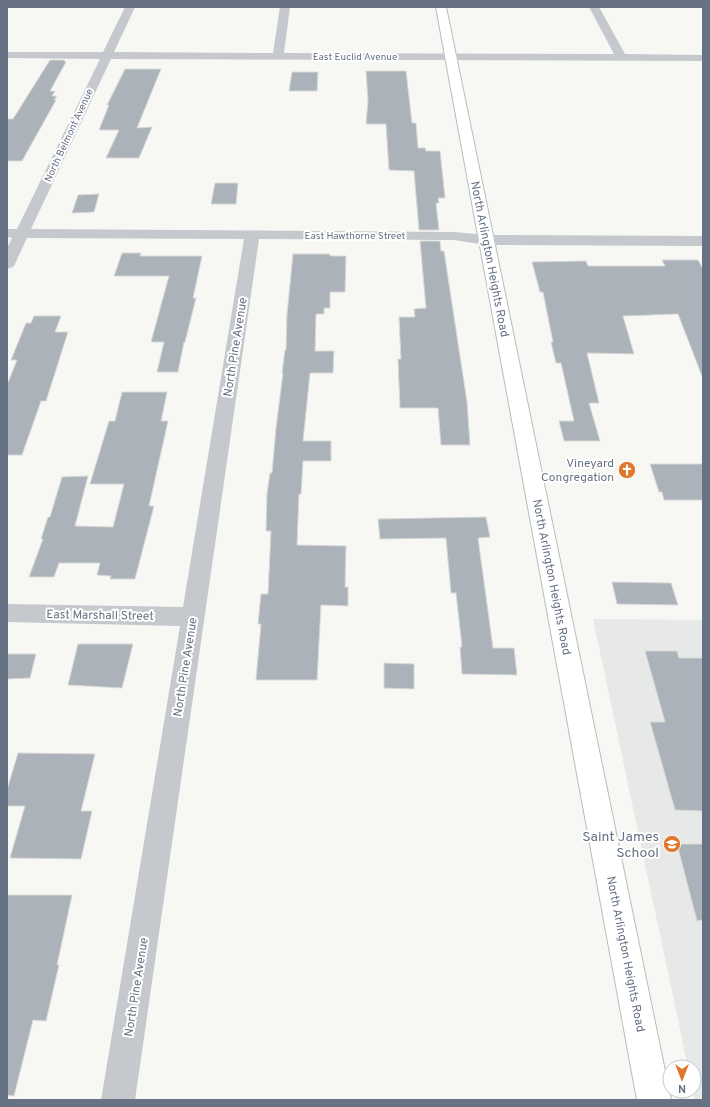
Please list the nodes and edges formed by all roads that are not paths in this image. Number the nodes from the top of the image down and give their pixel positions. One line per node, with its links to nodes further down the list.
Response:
1 (130, 7): 6 (street, North Belmont Avenue)
2 (285, 7): 7 (street)
3 (441, 7): 8 (main road, North Arlington Heights Road)
4 (594, 7): 9 (street)
5 (7, 55): 6 (street, East Euclid Avenue)
6 (106, 55): 7 (street, East Euclid Avenue); 12 (street, North Belmont Avenue)
7 (278, 56): 8 (street, East Euclid Avenue)
8 (450, 56): 9 (street, East Euclid Avenue); 14 (main road, North Arlington Heights Road)
9 (621, 57): 10 (street, East Euclid Avenue)
10 (703, 58)
11 (7, 233): 12 (street, East Hawthorne Street)
12 (22, 233): 13 (street, East Hawthorne Street); 16 (street, North Belmont Avenue)
13 (252, 235): 14 (street, East Hawthorne Street); 18 (street, North Pine Avenue)
14 (486, 240): 15 (street, East Hawthorne Street); 20 (main road, North Arlington Heights Road)
15 (703, 241)
16 (7, 264)
17 (7, 613): 18 (street, East Marshall Street)
18 (193, 617): 19 (street, North Pine Avenue)
19 (118, 1100)
20 (654, 1100)

